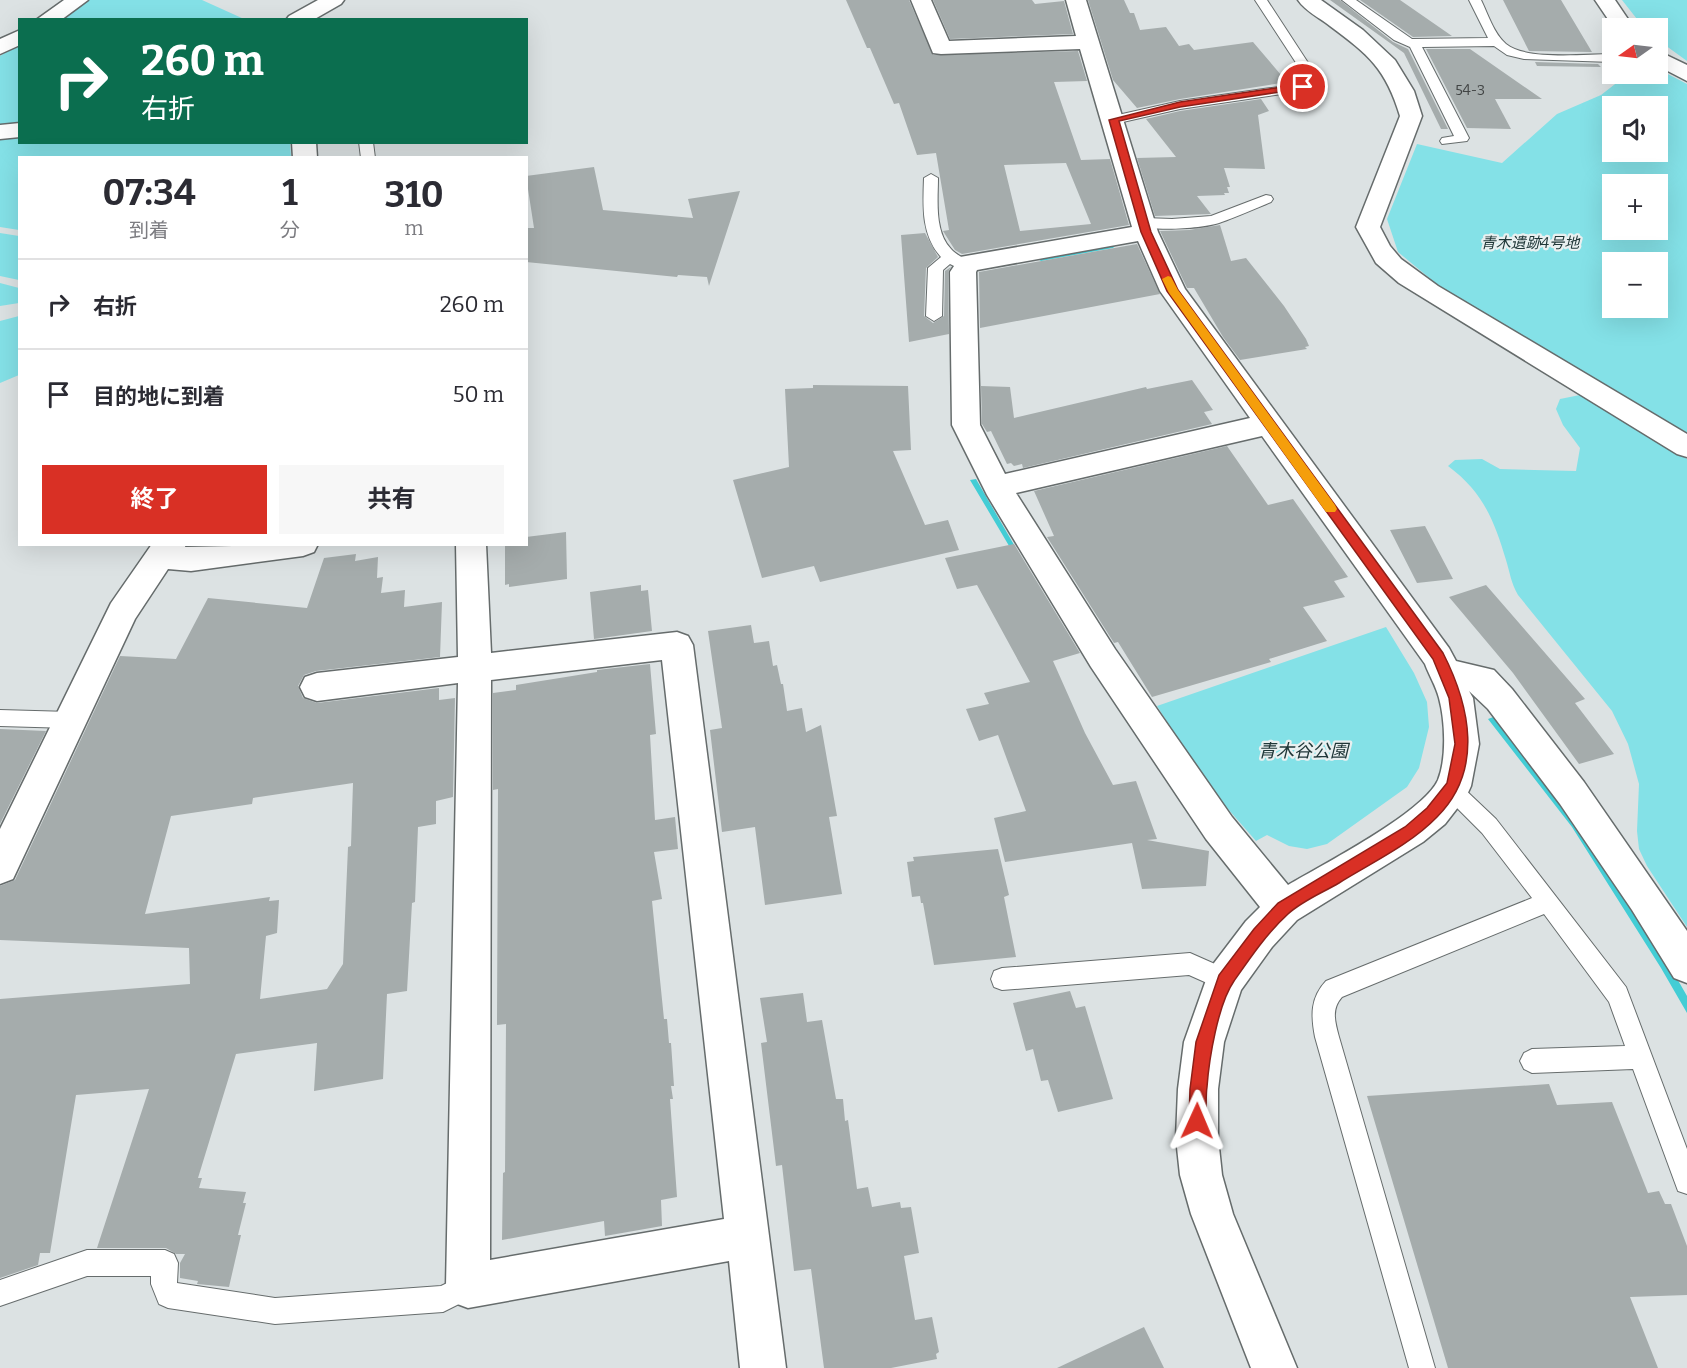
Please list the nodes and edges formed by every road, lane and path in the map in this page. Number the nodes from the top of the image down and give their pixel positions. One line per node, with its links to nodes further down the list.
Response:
1 (78, 0): 10 (street)
2 (334, 0): 11 (street)
3 (921, 0): 14 (street)
4 (1076, 0): 14 (street)
5 (1261, 0): 21 (lane)
6 (1308, 0): 31 (street)
7 (1348, 0): 16 (lane)
8 (1475, 0): 15 (lane)
9 (1605, 0): 12 (street)
10 (49, 18)
11 (300, 18)
12 (1617, 18)
13 (18, 37): 17 (street)
14 (1090, 42): 21 (street)
15 (1497, 42): 16 (lane); 18 (lane)
16 (1414, 43): 24 (lane)
17 (0, 48)
18 (1602, 58)
19 (1668, 63): 20 (street)
20 (1687, 74)
21 (1114, 120): 27 (street)
22 (18, 130): 23 (street)
23 (0, 132)
24 (1447, 141)
25 (931, 178): 28 (lane)
26 (1266, 199): 27 (lane)
27 (1145, 227): 28 (street); 30 (street)
28 (958, 262): 29 (lane); 32 (street)
29 (933, 316)
30 (1269, 424): 32 (street); 37 (street)
31 (1687, 447)
32 (997, 487): 44 (street)
33 (288, 546): 35 (street)
34 (471, 546): 36 (street)
35 (166, 550): 40 (street)
36 (476, 668): 38 (street); 51 (street); 52 (street)
37 (1445, 672): 41 (street); 45 (street)
38 (317, 687)
39 (0, 717): 40 (lane)
40 (70, 720): 42 (street)
41 (1451, 789): 43 (lane); 44 (street)
42 (0, 867)
43 (1548, 902): 48 (lane); 56 (lane)
44 (1284, 908): 47 (street)
45 (1687, 965)
46 (1002, 979): 47 (lane)
47 (1225, 980): 55 (street)
48 (1641, 1057): 49 (lane); 50 (lane)
49 (1532, 1061)
50 (1687, 1182)
51 (747, 1236): 52 (street); 54 (street)
52 (468, 1286): 53 (lane)
53 (0, 1293)
54 (763, 1368)
55 (1274, 1368)
56 (1422, 1368)

